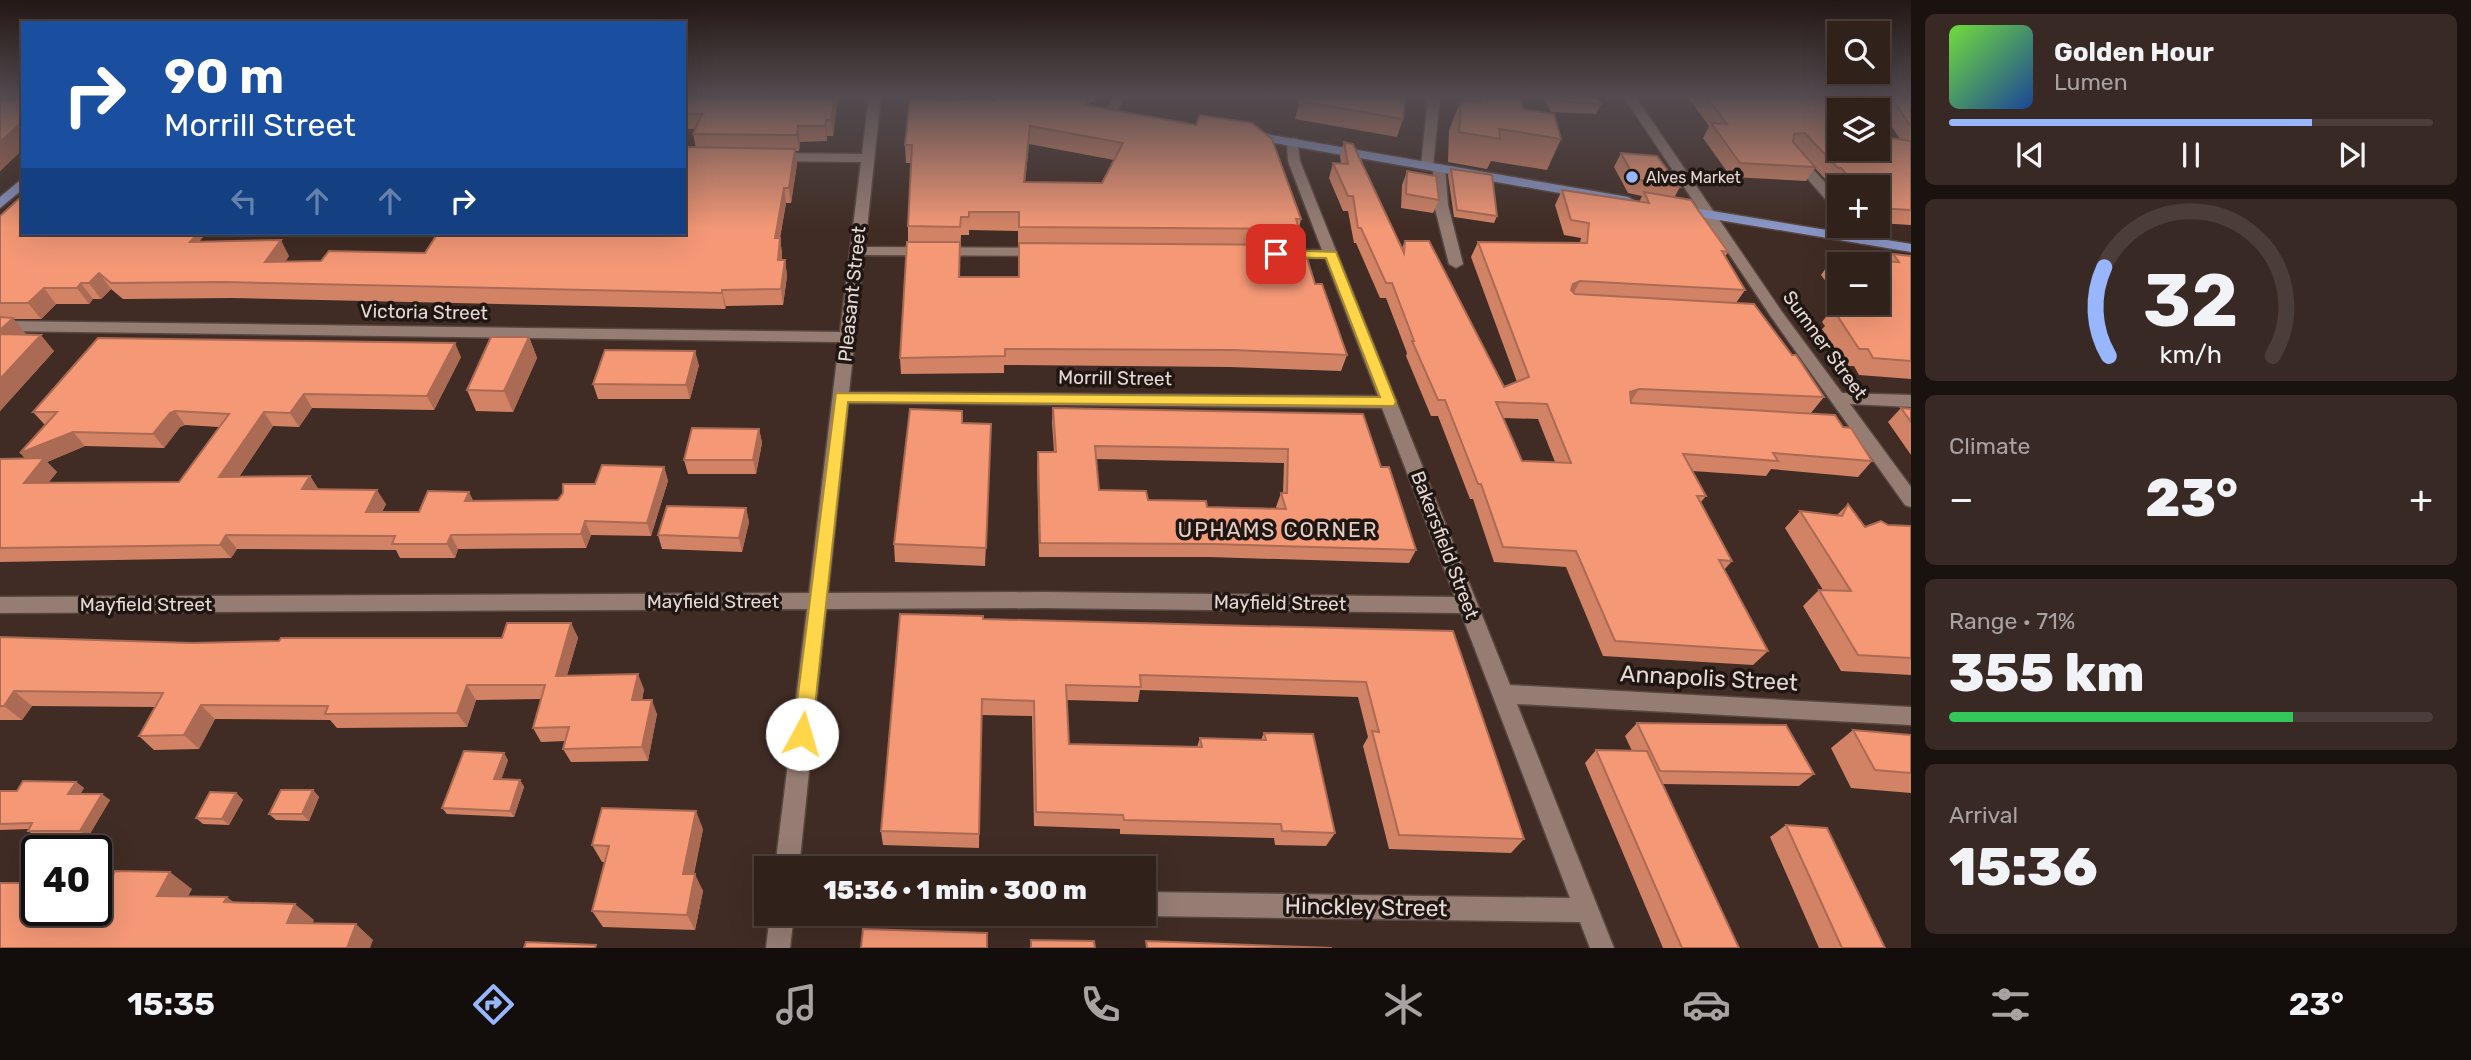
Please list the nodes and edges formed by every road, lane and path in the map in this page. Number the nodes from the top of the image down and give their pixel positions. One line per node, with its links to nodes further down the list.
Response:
1 (870, 140): 8 (street, Pleasant Street)
2 (1282, 140): 5 (main road)
3 (1433, 140): 9 (street)
4 (1659, 140): 13 (street, Sumner Street)
5 (1293, 142): 9 (main road); 20 (street, Bakersfield Street)
6 (1791, 153): 11 (street)
7 (764, 157): 8 (street)
8 (868, 158): 17 (street, Pleasant Street)
9 (1433, 167): 13 (main road); 21 (street)
10 (21, 184): 12 (main road)
11 (1827, 193)
12 (1, 202)
13 (1708, 214): 15 (main road); 25 (street, Sumner Street)
14 (1864, 238): 15 (street)
15 (1866, 241): 16 (main road)
16 (1911, 248)
17 (857, 251): 18 (street); 23 (street, Pleasant Street)
18 (1055, 252)
19 (1262, 254): 20 (street)
20 (1331, 254): 27 (street, Bakersfield Street)
21 (1457, 264)
22 (0, 326): 23 (street, Victoria Street)
23 (848, 337): 24 (street, Pleasant Street)
24 (841, 397): 27 (street, Morrill Street); 31 (street, Pleasant Street)
25 (1837, 398): 26 (street); 29 (street, Sumner Street)
26 (1911, 401)
27 (1389, 402): 33 (street, Bakersfield Street)
28 (1829, 422): 29 (street)
29 (1856, 423): 30 (street, Sumner Street)
30 (1911, 500)
31 (818, 600): 32 (street, Mayfield Street); 33 (street, Mayfield Street); 36 (street, Pleasant Street)
32 (0, 605)
33 (1468, 606): 34 (street, Bakersfield Street)
34 (1504, 694): 35 (street, Annapolis Street); 38 (street, Bakersfield Street)
35 (1911, 716)
36 (788, 856)
37 (1156, 904): 38 (street, Hinckley Street)
38 (1587, 911): 41 (street, Bakersfield Street)
39 (781, 926): 40 (street)
40 (778, 948)
41 (1602, 948)

